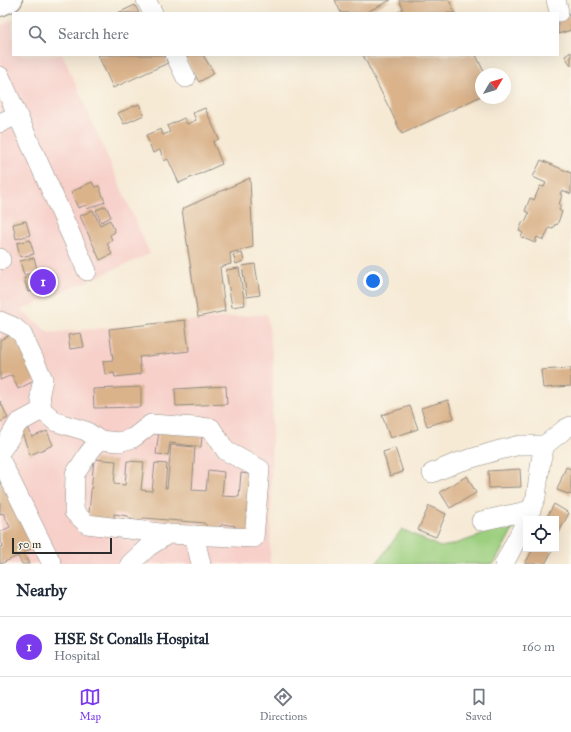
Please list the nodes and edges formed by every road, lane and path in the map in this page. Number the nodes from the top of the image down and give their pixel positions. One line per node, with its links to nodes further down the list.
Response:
1 (11, 0): 3 (main road)
2 (146, 0): 4 (street)
3 (0, 6)
4 (152, 12)
5 (175, 56): 7 (street)
6 (0, 76): 8 (street)
7 (186, 78)
8 (17, 115): 9 (street); 10 (street)
9 (0, 123)
10 (87, 271)
11 (0, 321): 12 (street)
12 (42, 410): 14 (street); 16 (street)
13 (571, 426): 15 (street)
14 (99, 440): 23 (street); 24 (street)
15 (545, 445): 18 (street); 19 (street)
16 (0, 452)
17 (0, 459): 25 (street)
18 (432, 473)
19 (528, 516)
20 (523, 518): 21 (street)
21 (481, 522)
22 (523, 527): 28 (street)
23 (168, 534): 24 (street); 26 (street)
24 (194, 535): 27 (street)
25 (52, 564)
26 (130, 564)
27 (201, 564)
28 (504, 564)

